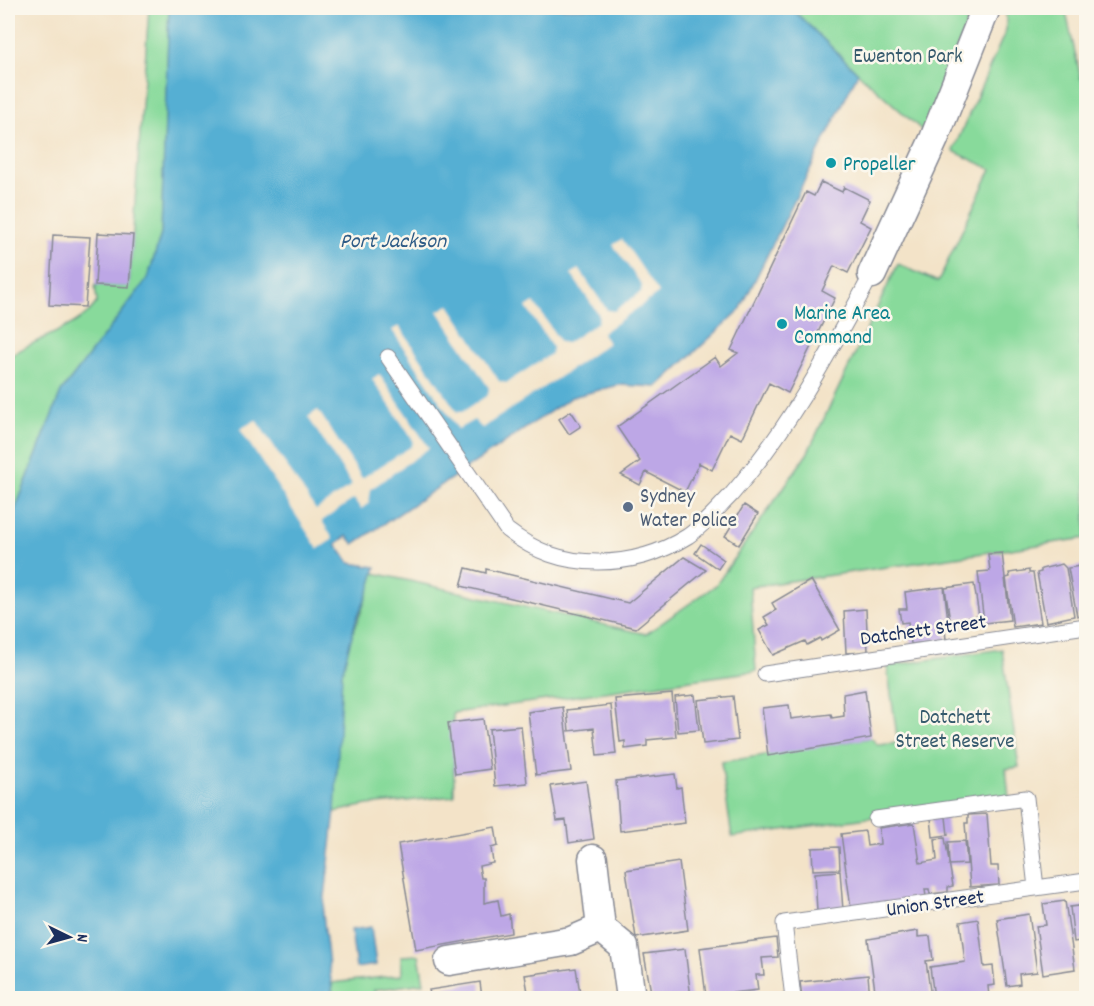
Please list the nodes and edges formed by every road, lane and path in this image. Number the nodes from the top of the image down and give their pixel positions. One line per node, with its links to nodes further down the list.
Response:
1 (986, 8): 2 (street)
2 (872, 274): 3 (lane)
3 (388, 357)
4 (1086, 626): 5 (lane, Datchett Street)
5 (765, 674)
6 (876, 819): 9 (lane)
7 (593, 858): 10 (street)
8 (1086, 881): 9 (lane, Union Street)
9 (1036, 888): 13 (lane, Union Street)
10 (601, 928): 11 (street); 12 (street)
11 (449, 961)
12 (631, 999)
13 (793, 999)

